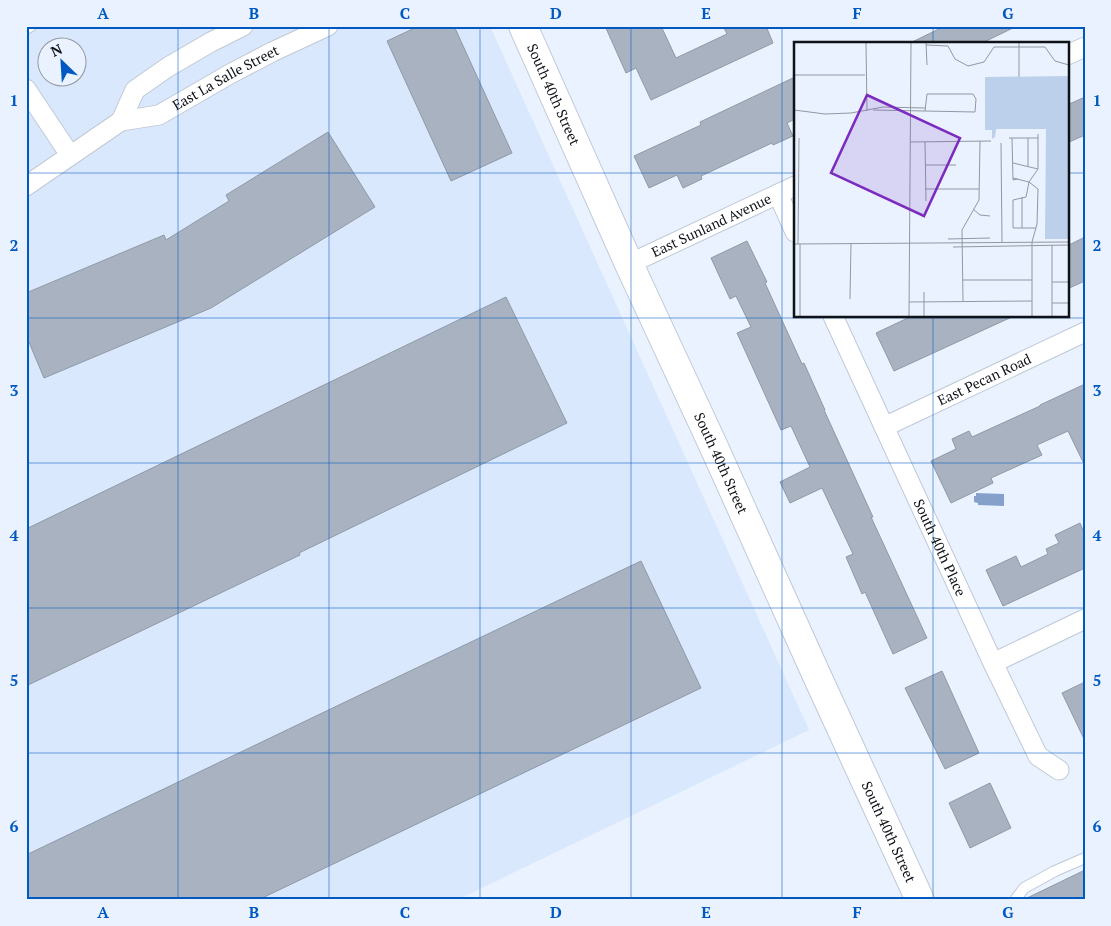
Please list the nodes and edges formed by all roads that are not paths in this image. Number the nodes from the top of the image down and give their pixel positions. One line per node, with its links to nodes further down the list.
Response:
1 (31, 26): 5 (lane)
2 (243, 26): 9 (street)
3 (328, 26): 9 (street, East La Salle Street)
4 (523, 26): 15 (main road, South 40th Street)
5 (26, 29)
6 (1085, 46): 7 (street)
7 (1068, 54)
8 (26, 89): 10 (street)
9 (121, 121): 10 (street, East La Salle Street)
10 (70, 155): 11 (street, East La Salle Street)
11 (26, 186)
12 (794, 186): 13 (street, East Sunland Avenue)
13 (778, 194): 14 (street); 15 (street, East Sunland Avenue)
14 (794, 230)
15 (629, 264): 23 (main road, South 40th Street)
16 (834, 318): 18 (street, South 40th Place)
17 (1085, 332): 18 (street, East Pecan Road)
18 (884, 427): 20 (street, South 40th Place)
19 (1085, 619): 20 (street)
20 (993, 663): 21 (street, South 40th Place)
21 (1059, 770)
22 (1085, 858): 24 (lane)
23 (920, 900)
24 (1015, 900)

